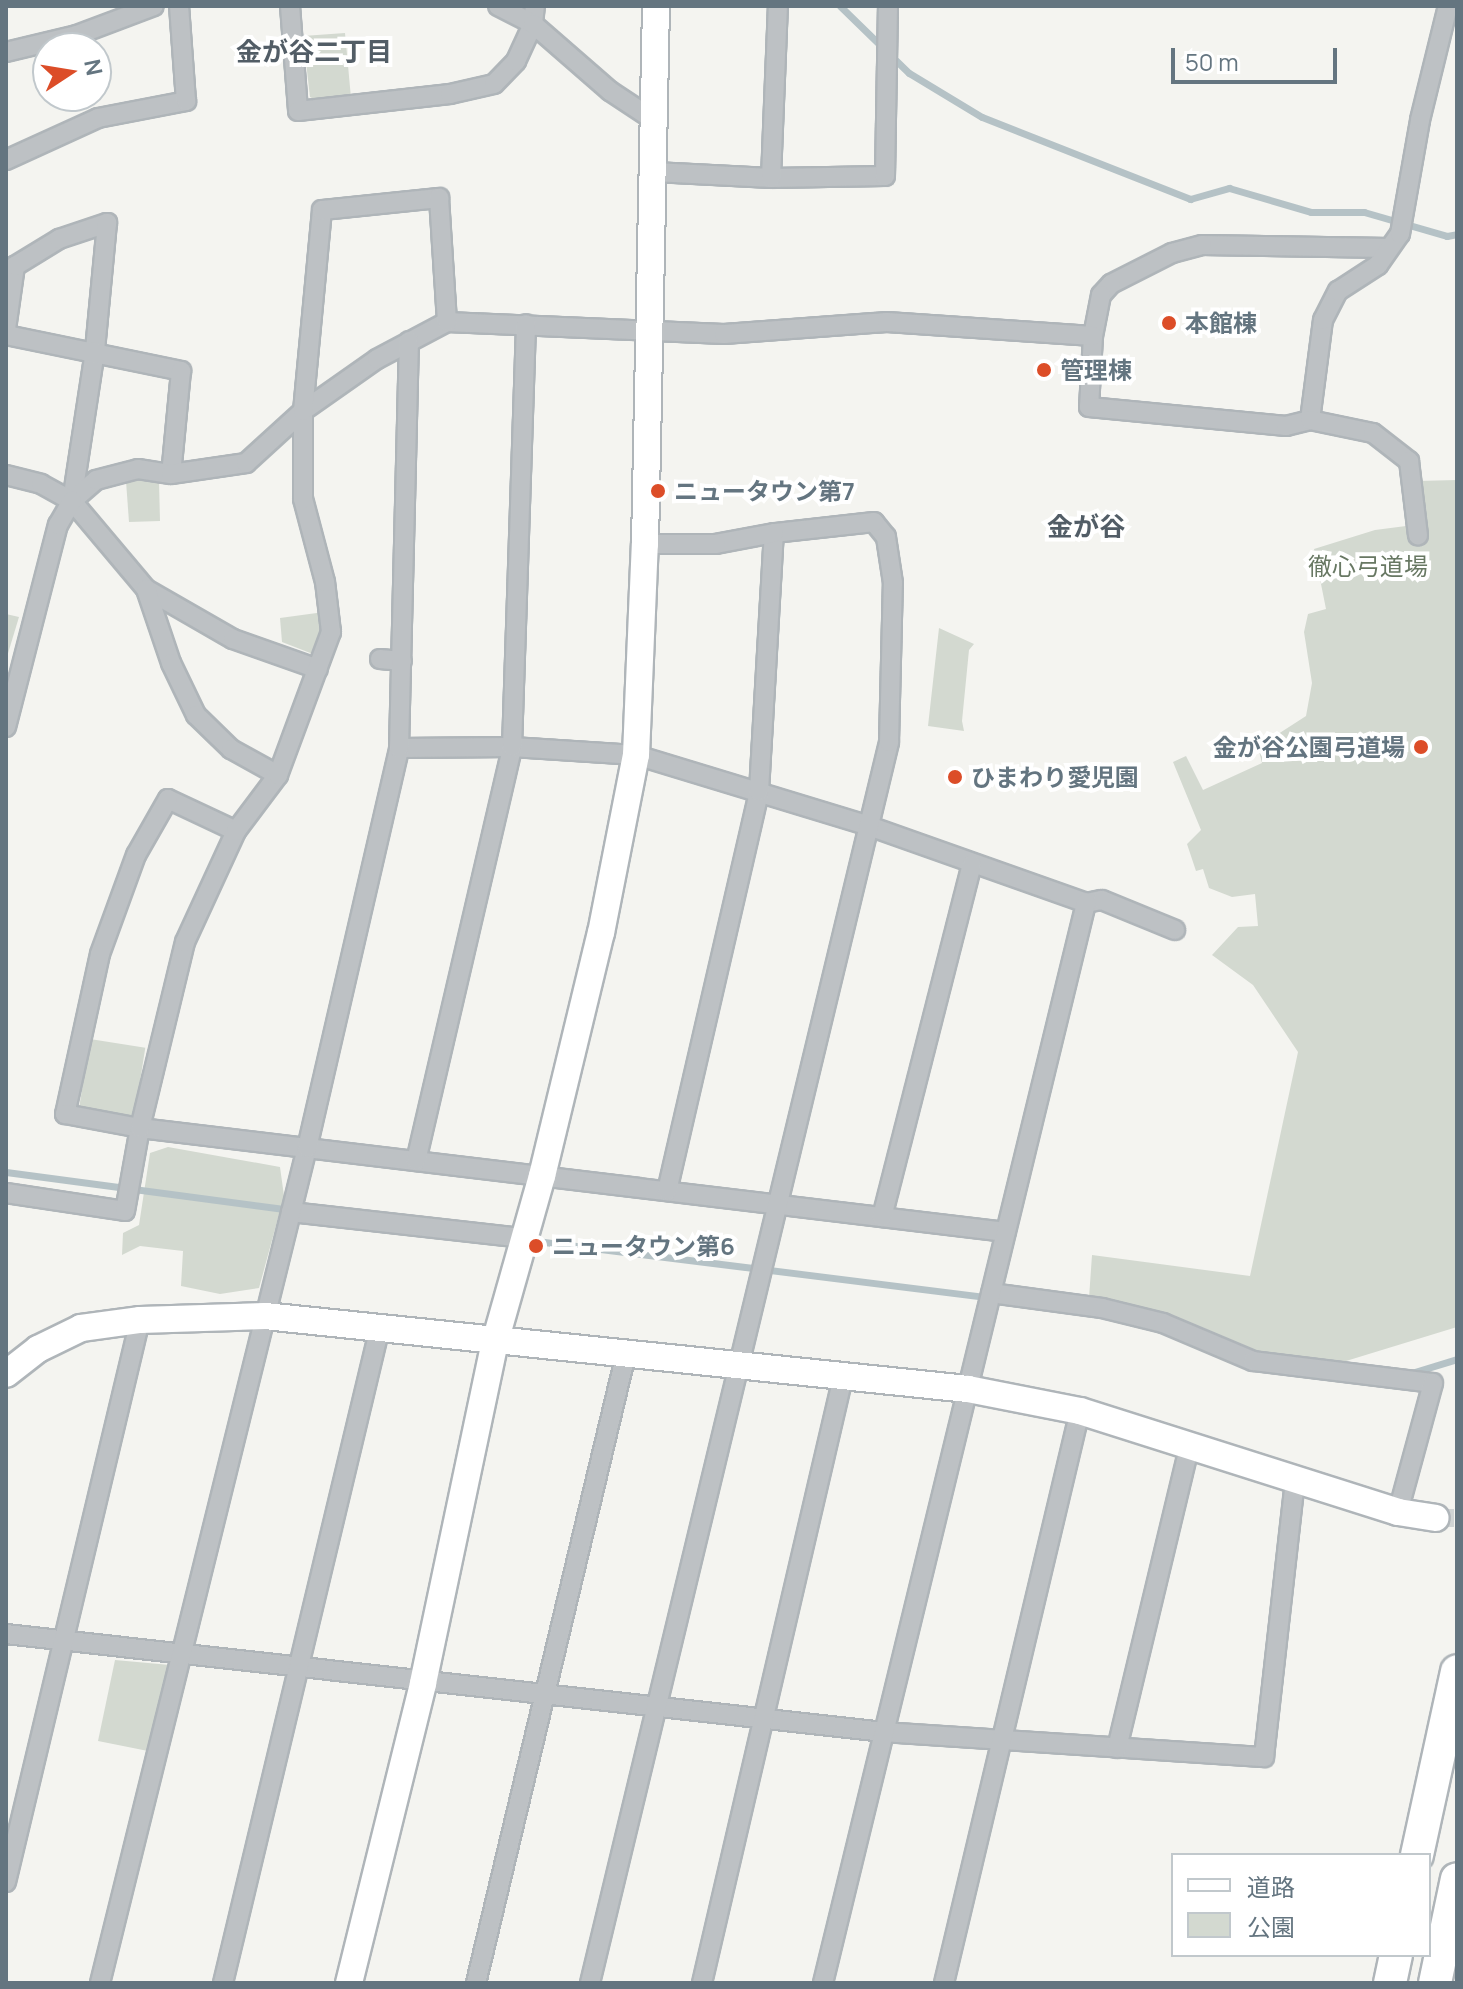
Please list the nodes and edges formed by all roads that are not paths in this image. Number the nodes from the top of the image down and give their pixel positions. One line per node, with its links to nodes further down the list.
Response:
1 (154, 6): 10 (street)
2 (179, 6): 12 (street)
3 (290, 6): 9 (street)
4 (498, 6): 9 (street)
5 (656, 6): 11 (street)
6 (778, 6): 14 (street)
7 (888, 6): 14 (street)
8 (1448, 6): 15 (street)
9 (534, 15): 11 (street)
10 (6, 52)
11 (654, 120): 13 (street)
12 (6, 160)
13 (654, 172): 14 (street); 18 (street)
14 (771, 178)
15 (1395, 241): 20 (street); 24 (street)
16 (447, 322): 17 (street); 21 (street); 23 (street)
17 (526, 324): 18 (street); 37 (street)
18 (648, 330): 20 (street); 30 (street)
19 (6, 332): 22 (street); 22 (street)
20 (1093, 336): 24 (street)
21 (409, 341): 23 (street); 35 (street)
22 (95, 351): 25 (street); 27 (street)
23 (303, 411): 25 (street); 34 (street)
24 (1310, 420): 29 (street)
25 (171, 474): 27 (street)
26 (6, 475): 27 (street)
27 (72, 501): 31 (street); 36 (street)
28 (774, 533): 30 (street); 41 (street); 42 (street)
29 (1418, 535)
30 (645, 544): 39 (street)
31 (146, 589): 34 (street); 40 (street)
32 (343, 655): 34 (street)
33 (380, 659): 35 (street)
34 (321, 661): 40 (street)
35 (402, 661): 38 (street)
36 (6, 727)
37 (512, 747): 38 (street); 39 (street); 49 (street)
38 (399, 748): 48 (street)
39 (636, 755): 41 (street); 50 (street)
40 (278, 775): 43 (street)
41 (759, 791): 42 (street); 51 (street)
42 (869, 826): 44 (street); 53 (street)
43 (236, 831): 47 (street); 47 (street)
44 (972, 865): 45 (street); 55 (street)
45 (1086, 903): 46 (street); 56 (street)
46 (1175, 930)
47 (140, 1128): 48 (street); 52 (street)
48 (307, 1148): 49 (street); 54 (street)
49 (416, 1161): 50 (street)
50 (542, 1176): 51 (street); 57 (street)
51 (667, 1191): 53 (street)
52 (6, 1193)
53 (777, 1204): 55 (street); 64 (street)
54 (291, 1212): 57 (street); 59 (street)
55 (882, 1217): 56 (street)
56 (1006, 1232): 58 (street)
57 (524, 1238): 62 (street)
58 (991, 1293): 67 (street); 71 (street)
59 (265, 1316): 60 (street); 61 (street); 75 (street)
60 (140, 1320): 65 (street); 74 (street)
61 (379, 1331): 62 (street); 76 (street)
62 (495, 1342): 63 (street); 78 (street)
63 (626, 1354): 64 (street); 79 (street)
64 (738, 1367): 66 (street); 80 (street)
65 (6, 1374)
66 (843, 1377): 67 (street); 81 (street)
67 (968, 1389): 68 (street); 82 (street)
68 (1080, 1411): 69 (street); 83 (street)
69 (1190, 1444): 70 (street); 84 (street)
70 (1295, 1479): 71 (street); 84 (street)
71 (1398, 1512): 72 (street)
72 (1436, 1518)
73 (6, 1634): 74 (street)
74 (65, 1641): 75 (street); 87 (street)
75 (181, 1655): 76 (street); 89 (street)
76 (298, 1668): 78 (street); 90 (street)
77 (1457, 1671): 85 (highway)
78 (423, 1683): 79 (street); 91 (street)
79 (545, 1694): 80 (street); 92 (street)
80 (656, 1708): 81 (street); 93 (street)
81 (763, 1718): 82 (street); 94 (street)
82 (884, 1732): 83 (street); 95 (street)
83 (1002, 1740): 84 (street); 96 (street)
84 (1117, 1748)
85 (1417, 1853)
86 (1457, 1879): 98 (highway)
87 (6, 1882)
88 (1396, 1957): 97 (highway)
89 (100, 1983)
90 (223, 1983)
91 (349, 1983)
92 (476, 1983)
93 (590, 1983)
94 (702, 1983)
95 (823, 1983)
96 (944, 1983)
97 (1390, 1983)
98 (1435, 1983)

